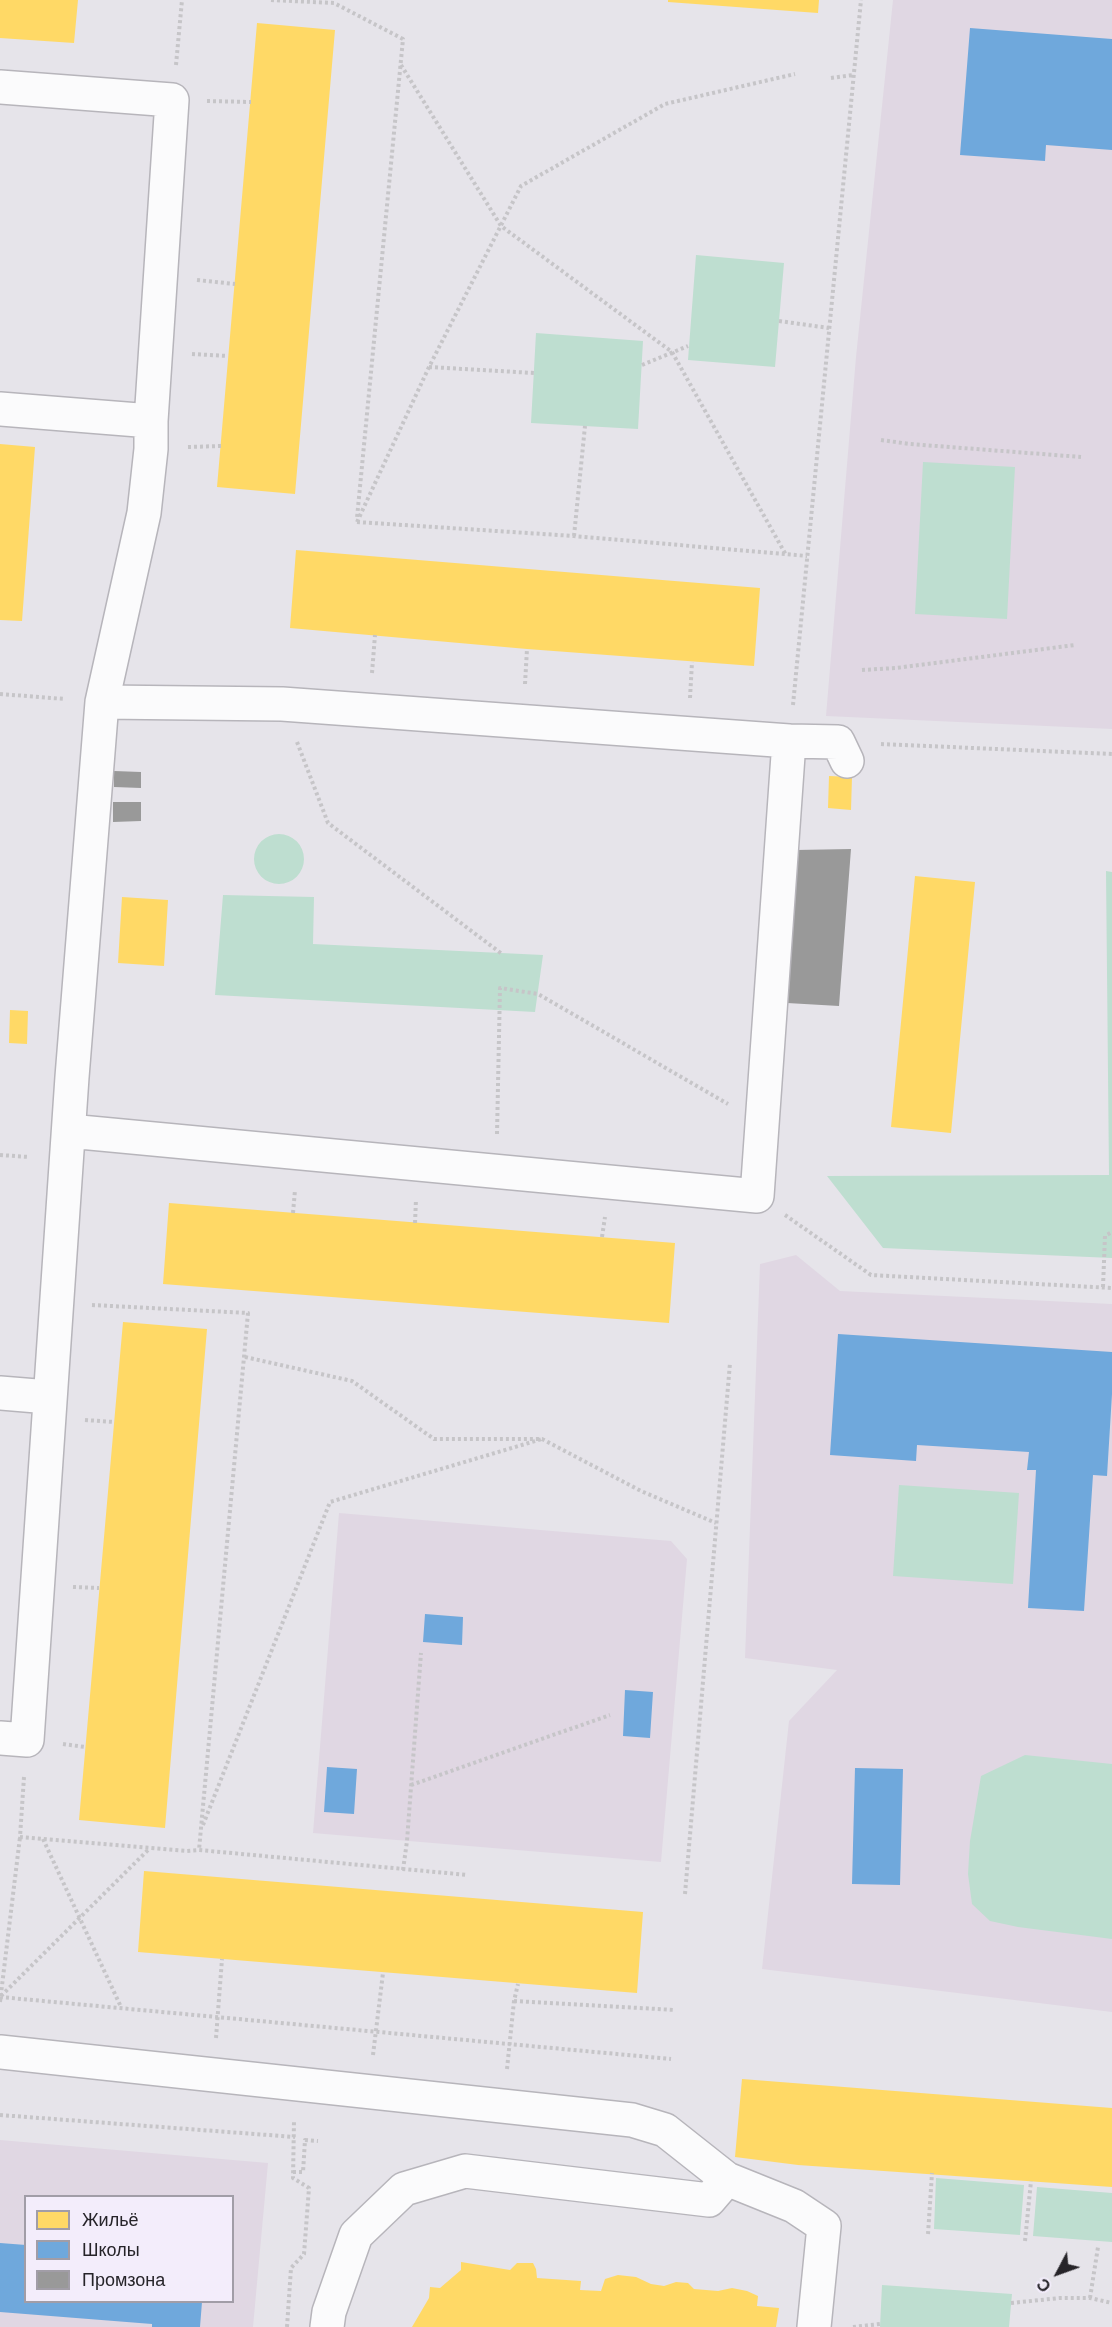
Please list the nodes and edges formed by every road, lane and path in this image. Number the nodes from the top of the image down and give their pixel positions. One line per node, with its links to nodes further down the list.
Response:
1 (182, 0): 9 (path)
2 (271, 0): 4 (path)
3 (861, 0): 6 (path)
4 (401, 65): 10 (path); 23 (path)
5 (795, 74): 10 (path)
6 (853, 75): 7 (path); 12 (path)
7 (831, 78)
8 (0, 87): 9 (lane)
9 (172, 100): 19 (lane)
10 (501, 226): 14 (path); 16 (path)
11 (779, 321): 12 (path)
12 (828, 328): 26 (path)
13 (688, 346): 14 (path)
14 (672, 352): 15 (path); 25 (path)
15 (642, 365)
16 (429, 367): 17 (path); 23 (path)
17 (534, 373)
18 (0, 409): 19 (lane)
19 (151, 421): 30 (lane)
20 (585, 426): 24 (path)
21 (881, 440): 22 (path)
22 (1081, 457)
23 (357, 522): 24 (path)
24 (574, 536): 25 (path)
25 (786, 555): 26 (path)
26 (807, 556): 32 (path)
27 (1075, 645): 28 (path)
28 (862, 670)
29 (0, 694): 30 (path)
30 (102, 702): 31 (lane); 37 (lane)
31 (282, 704): 32 (lane); 35 (path)
32 (789, 741): 33 (lane); 36 (lane)
33 (843, 751): 34 (path)
34 (1112, 754)
35 (502, 954)
36 (762, 1124): 38 (path); 39 (lane)
37 (69, 1131): 38 (lane); 43 (lane)
38 (496, 1171): 39 (lane)
39 (757, 1196): 41 (path)
40 (1112, 1232): 41 (path)
41 (1103, 1287): 42 (path)
42 (1112, 1288)
43 (56, 1303): 44 (path); 47 (lane)
44 (245, 1358): 48 (path); 54 (path)
45 (730, 1363): 49 (path)
46 (0, 1393): 47 (lane)
47 (50, 1397): 52 (lane)
48 (542, 1439): 49 (path); 54 (path)
49 (716, 1523): 61 (path)
50 (421, 1653): 53 (path)
51 (610, 1715): 53 (path)
52 (13, 1739): 55 (path)
53 (411, 1785): 59 (path)
54 (200, 1832): 58 (path)
55 (20, 1837): 56 (path); 66 (path)
56 (43, 1839): 57 (path); 62 (path)
57 (150, 1848): 58 (path); 62 (path)
58 (199, 1850): 59 (path)
59 (403, 1870): 60 (path)
60 (468, 1875)
61 (685, 1894)
62 (79, 1919): 66 (path); 69 (path)
63 (222, 1959): 71 (path)
64 (382, 1973): 72 (path)
65 (518, 1984): 67 (path)
66 (0, 1997): 68 (path); 69 (path)
67 (514, 2001): 70 (path); 73 (path)
68 (0, 2002)
69 (121, 2008): 71 (path)
70 (675, 2010)
71 (218, 2017): 72 (path); 76 (path)
72 (376, 2032): 73 (path); 78 (path)
73 (509, 2044): 75 (path); 79 (path)
74 (0, 2052): 76 (lane)
75 (671, 2059)
76 (212, 2075): 77 (lane)
77 (293, 2084): 78 (lane); 81 (path)
78 (370, 2091): 79 (lane)
79 (503, 2106): 85 (lane)
80 (0, 2115): 81 (path)
81 (295, 2137): 83 (path)
82 (318, 2140): 83 (path)
83 (293, 2172): 94 (path)
84 (932, 2173): 87 (path)
85 (727, 2179): 95 (lane); 96 (lane)
86 (1031, 2181): 88 (path)
87 (928, 2234)
88 (1025, 2241)
89 (1098, 2247): 90 (path)
90 (1090, 2298): 91 (path); 92 (path)
91 (1112, 2302)
92 (1011, 2303)
93 (880, 2324): 97 (path)
94 (287, 2327)
95 (327, 2327)
96 (814, 2327)
97 (853, 2327)

